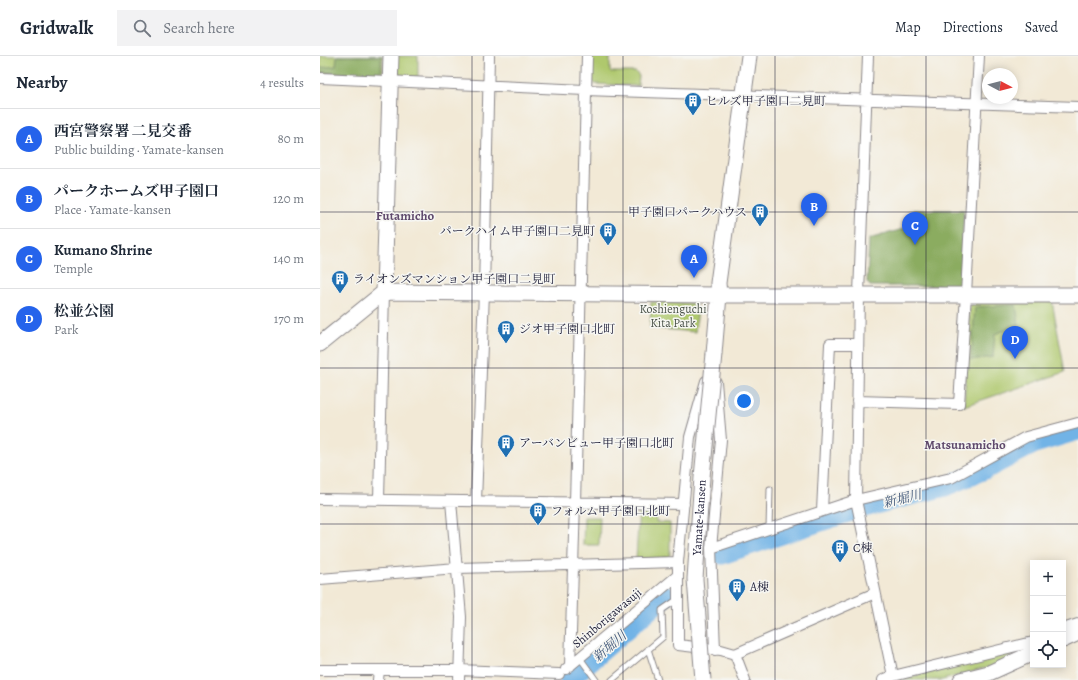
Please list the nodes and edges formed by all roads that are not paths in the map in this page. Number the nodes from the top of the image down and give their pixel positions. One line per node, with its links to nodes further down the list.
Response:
1 (391, 56): 8 (street)
2 (488, 56): 9 (street)
3 (586, 56): 10 (street)
4 (749, 56): 11 (street)
5 (868, 56): 12 (street)
6 (979, 56): 13 (street)
7 (320, 78): 8 (street)
8 (390, 81): 9 (street); 15 (street)
9 (488, 86): 10 (street); 16 (street)
10 (586, 90): 11 (street); 17 (street)
11 (744, 96): 12 (street); 20 (street)
12 (866, 101): 13 (street); 18 (street)
13 (976, 104): 14 (street); 19 (street)
14 (1078, 107)
15 (384, 292): 16 (street); 22 (street); 29 (street)
16 (484, 292): 17 (street); 31 (street)
17 (580, 294): 20 (street); 32 (street)
18 (858, 294): 19 (street); 20 (street); 23 (street)
19 (966, 294): 21 (street); 25 (street)
20 (719, 295): 24 (street, Yamate-kansen)
21 (1078, 295)
22 (320, 344)
23 (858, 344): 25 (street); 35 (street)
24 (714, 354): 34 (street); 37 (street); 64 (street, Yamate-kansen, bridge)
25 (857, 401): 33 (street)
26 (1078, 423): 33 (street)
27 (770, 489): 36 (lane)
28 (320, 499): 29 (street)
29 (379, 500): 30 (street)
30 (451, 500): 31 (street); 40 (street)
31 (476, 501): 32 (street)
32 (576, 502): 34 (street); 39 (street)
33 (856, 502): 35 (street); 43 (street)
34 (684, 504): 38 (street)
35 (822, 511): 36 (street)
36 (769, 529): 37 (street)
37 (711, 548): 51 (street)
38 (678, 562): 39 (street); 41 (street)
39 (573, 564): 40 (street); 55 (street)
40 (457, 568): 42 (street); 58 (street)
41 (677, 576): 44 (street); 54 (street, Shinborigawasuji)
42 (320, 579)
43 (875, 593): 52 (street); 60 (street)
44 (678, 599): 50 (lane); 51 (street)
45 (1078, 624): 46 (street)
46 (1066, 628)
47 (1078, 633): 48 (street)
48 (1066, 639)
49 (1030, 643): 60 (street)
50 (648, 650): 62 (lane); 63 (lane)
51 (716, 650): 52 (street)
52 (735, 654): 65 (street)
53 (1030, 654): 66 (street)
54 (582, 660): 55 (street, Shinborigawasuji); 61 (lane)
55 (570, 666): 59 (street, Shinborigawasuji)
56 (320, 670): 57 (street)
57 (379, 675): 58 (street)
58 (459, 675): 59 (street)
59 (556, 677)
60 (888, 678)
61 (596, 680)
62 (612, 680)
63 (658, 680)
64 (702, 680)
65 (744, 680)
66 (961, 680)

